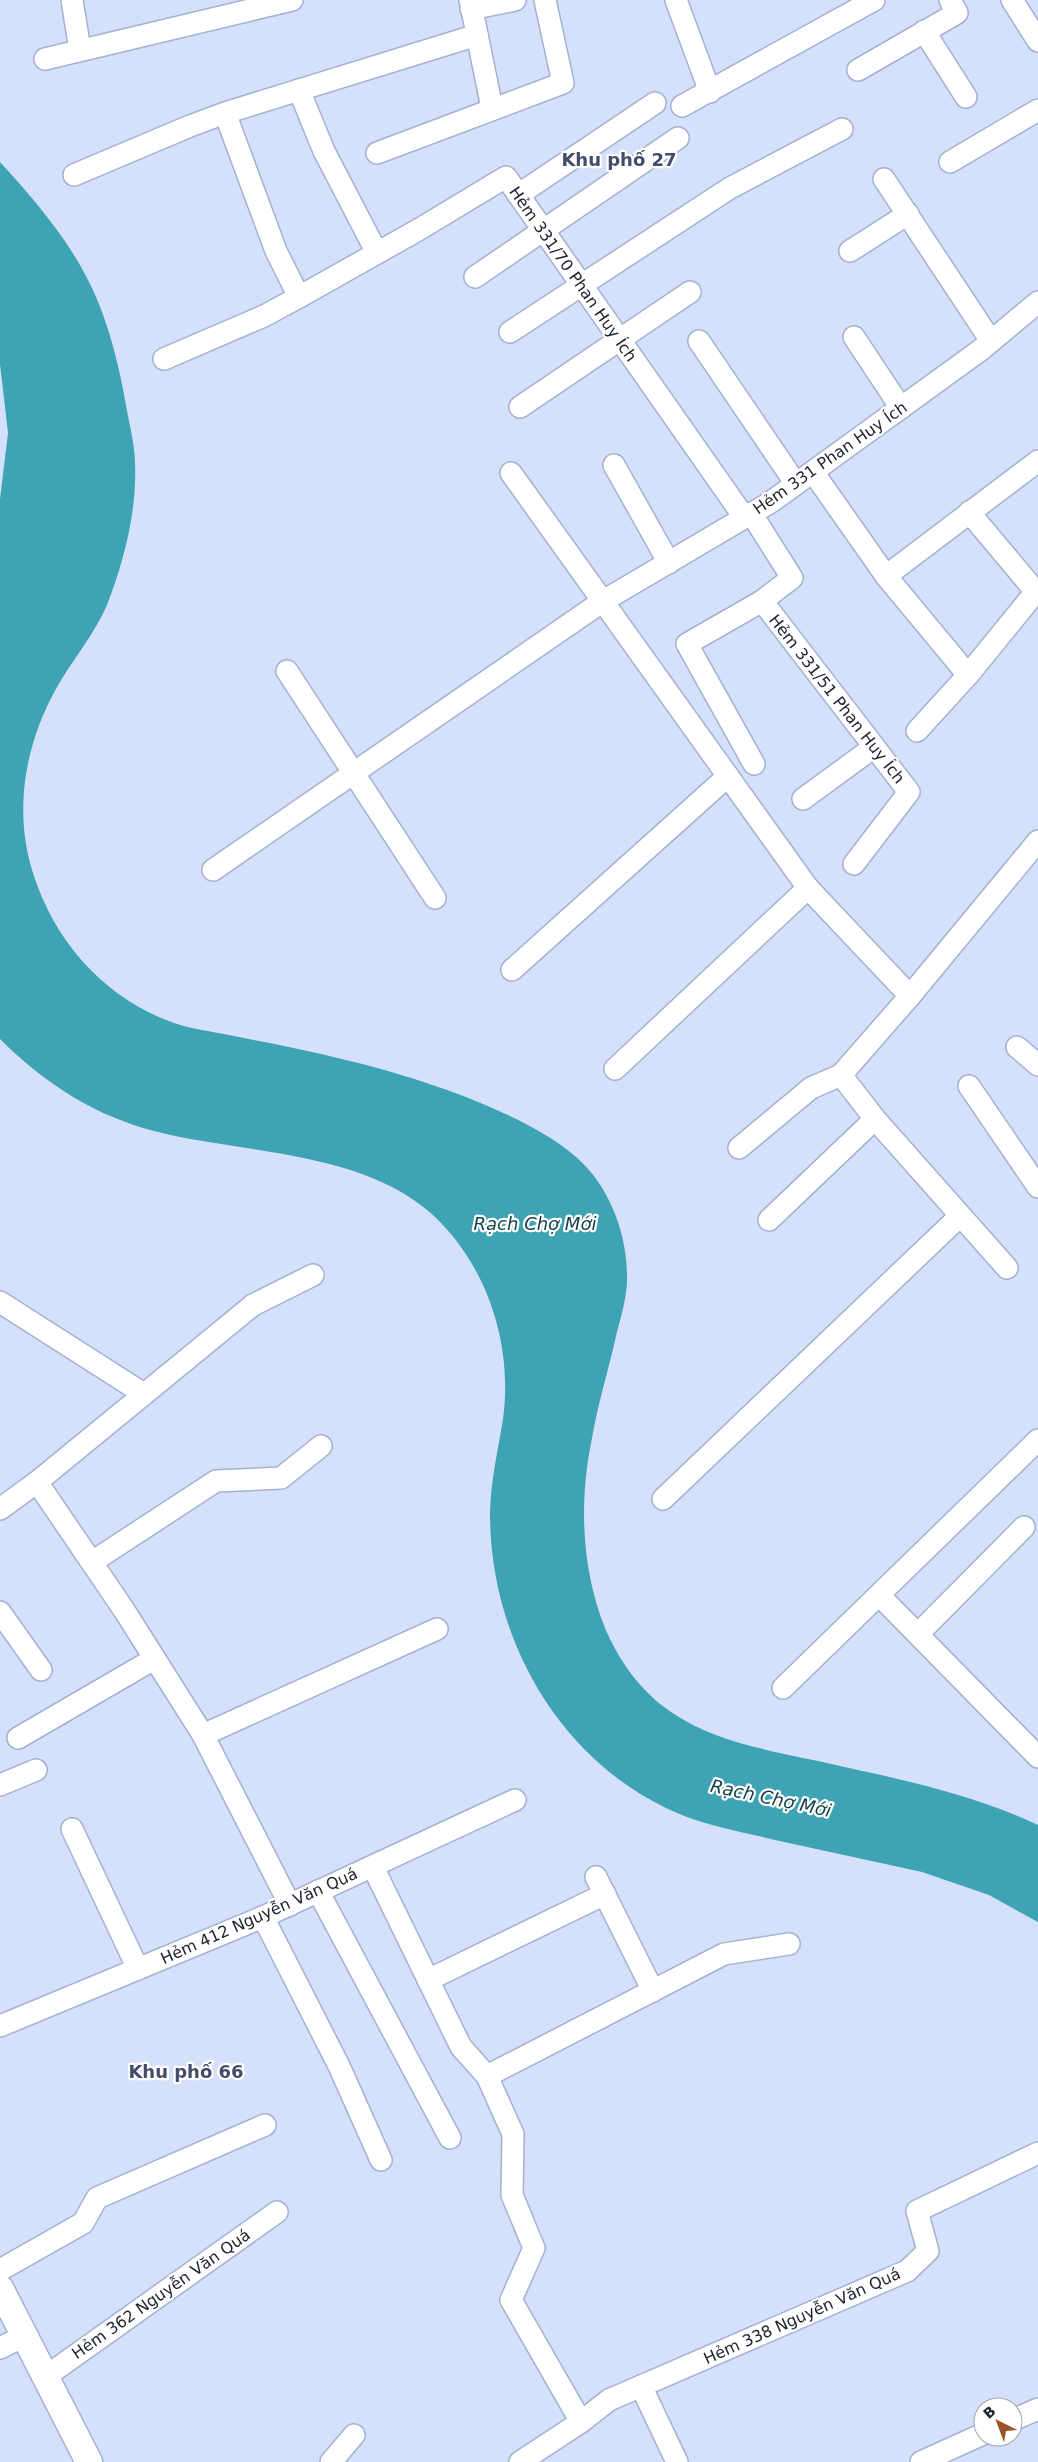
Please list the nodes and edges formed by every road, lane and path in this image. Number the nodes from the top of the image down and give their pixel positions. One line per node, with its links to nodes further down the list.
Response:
1 (72, 0): 13 (street)
2 (292, 0): 13 (street)
3 (515, 0): 9 (street)
4 (545, 0): 21 (street)
5 (676, 0): 17 (street)
6 (950, 0): 10 (street)
7 (1012, 0): 12 (street)
8 (870, 1): 17 (street)
9 (470, 4): 11 (street)
10 (924, 31): 15 (street); 18 (street)
11 (477, 35): 16 (street); 21 (street)
12 (1038, 41)
13 (80, 50): 14 (street)
14 (45, 59)
15 (858, 70)
16 (299, 90): 23 (street); 34 (street)
17 (710, 92): 20 (street)
18 (966, 97)
19 (656, 104): 30 (street)
20 (682, 106)
21 (492, 108): 26 (street)
22 (1038, 110): 27 (street)
23 (225, 114): 28 (street); 38 (street)
24 (842, 128): 36 (street)
25 (678, 138): 32 (street)
26 (377, 153)
27 (950, 162)
28 (74, 175)
29 (884, 179): 31 (street)
30 (518, 195): 32 (street, Hẻm 331/70 Phan Huy Ích); 34 (street, Hẻm 331/70 Phan Huy Ích)
31 (908, 214): 33 (street); 44 (street)
32 (542, 230): 35 (street); 36 (street, Hẻm 331/70 Phan Huy Ích)
33 (850, 251)
34 (377, 253): 38 (street, Hẻm 331/70 Phan Huy Ích)
35 (475, 277)
36 (581, 286): 40 (street); 42 (street, Hẻm 331/70 Phan Huy Ích)
37 (690, 292): 42 (street)
38 (299, 297): 45 (street, Hẻm 331/70 Phan Huy Ích)
39 (1038, 302): 44 (street, Hẻm 331 Phan Huy Ích)
40 (510, 332)
41 (854, 336): 47 (street)
42 (619, 340): 46 (street); 53 (street, Hẻm 331/70 Phan Huy Ích)
43 (699, 341): 51 (street)
44 (991, 341): 47 (street, Hẻm 331 Phan Huy Ích)
45 (164, 360)
46 (520, 407)
47 (901, 408): 51 (street, Hẻm 331 Phan Huy Ích)
48 (1038, 460): 52 (street)
49 (614, 465): 54 (street)
50 (511, 473): 57 (street)
51 (804, 478): 53 (street, Hẻm 331 Phan Huy Ích); 55 (street)
52 (969, 512): 55 (street); 56 (street)
53 (747, 515): 54 (street, Hẻm 331 Phan Huy Ích); 58 (street, Hẻm 331/51 Phan Huy Ích)
54 (670, 563): 57 (street, Hẻm 331 Phan Huy Ích)
55 (886, 576): 60 (street)
56 (1037, 590): 60 (street)
57 (607, 599): 64 (street, Hẻm 331 Phan Huy Ích); 65 (street)
58 (762, 601): 62 (street, Hẻm 331/51 Phan Huy Ích); 63 (street)
59 (288, 671): 64 (street)
60 (968, 675): 61 (street)
61 (917, 731)
62 (874, 747): 66 (street); 68 (street, Hẻm 331/51 Phan Huy Ích)
63 (754, 764)
64 (353, 774): 69 (street, Hẻm 331 Phan Huy Ích); 71 (street)
65 (728, 776): 70 (street); 72 (street)
66 (803, 799)
67 (1038, 841): 73 (street)
68 (854, 864)
69 (213, 870)
70 (808, 888): 73 (street); 76 (street)
71 (435, 898)
72 (512, 970)
73 (910, 996): 77 (street)
74 (1017, 1047): 75 (street)
75 (1038, 1065)
76 (615, 1069)
77 (841, 1075): 79 (street); 80 (street)
78 (969, 1086): 81 (street)
79 (875, 1119): 82 (street); 83 (street)
80 (739, 1148)
81 (1038, 1187)
82 (960, 1216): 84 (street); 91 (street)
83 (769, 1220)
84 (1007, 1268)
85 (313, 1275): 87 (street)
86 (0, 1302): 87 (street)
87 (144, 1394): 90 (street)
88 (1038, 1440): 95 (street)
89 (321, 1446): 94 (street)
90 (37, 1482): 92 (street); 94 (street)
91 (663, 1499)
92 (0, 1509)
93 (1024, 1527): 98 (street)
94 (92, 1562): 99 (street)
95 (880, 1596): 98 (street); 101 (street)
96 (0, 1612): 100 (street)
97 (437, 1629): 102 (street)
98 (918, 1634): 104 (street)
99 (154, 1659): 102 (street); 103 (street)
100 (41, 1670)
101 (783, 1688)
102 (203, 1735): 111 (street)
103 (18, 1738)
104 (1038, 1757)
105 (36, 1770): 106 (street)
106 (0, 1785)
107 (515, 1800): 109 (street, Hẻm 412 Nguyễn Văn Quá)
108 (72, 1829): 114 (street)
109 (373, 1866): 110 (street, Hẻm 412 Nguyễn Văn Quá); 115 (street)
110 (318, 1891): 111 (street, Hẻm 412 Nguyễn Văn Quá); 120 (street)
111 (290, 1905): 112 (street, Hẻm 412 Nguyễn Văn Quá)
112 (263, 1917): 114 (street, Hẻm 412 Nguyễn Văn Quá); 122 (street)
113 (789, 1944): 116 (street)
114 (138, 1969): 117 (street, Hẻm 412 Nguyễn Văn Quá)
115 (428, 1980): 116 (street); 118 (street)
116 (653, 1991): 118 (street)
117 (0, 2026)
118 (488, 2076): 132 (street)
119 (265, 2125): 124 (street)
120 (450, 2138)
121 (1038, 2154): 129 (street, Hẻm 338 Nguyễn Văn Quá)
122 (381, 2160)
123 (277, 2212): 128 (street, Hẻm 362 Nguyễn Văn Quá)
124 (0, 2270)
125 (0, 2288): 126 (main road)
126 (24, 2336): 127 (street); 128 (main road)
127 (0, 2348)
128 (45, 2377): 135 (main road)
129 (641, 2386): 132 (street, Hẻm 338 Nguyễn Văn Quá); 138 (street)
130 (1038, 2409): 131 (street)
131 (1023, 2416)
132 (581, 2422): 137 (street, Hẻm 338 Nguyễn Văn Quá)
133 (354, 2435): 136 (street)
134 (973, 2439): 139 (street)
135 (89, 2462)
136 (331, 2462)
137 (520, 2462)
138 (677, 2462)
139 (921, 2462)

